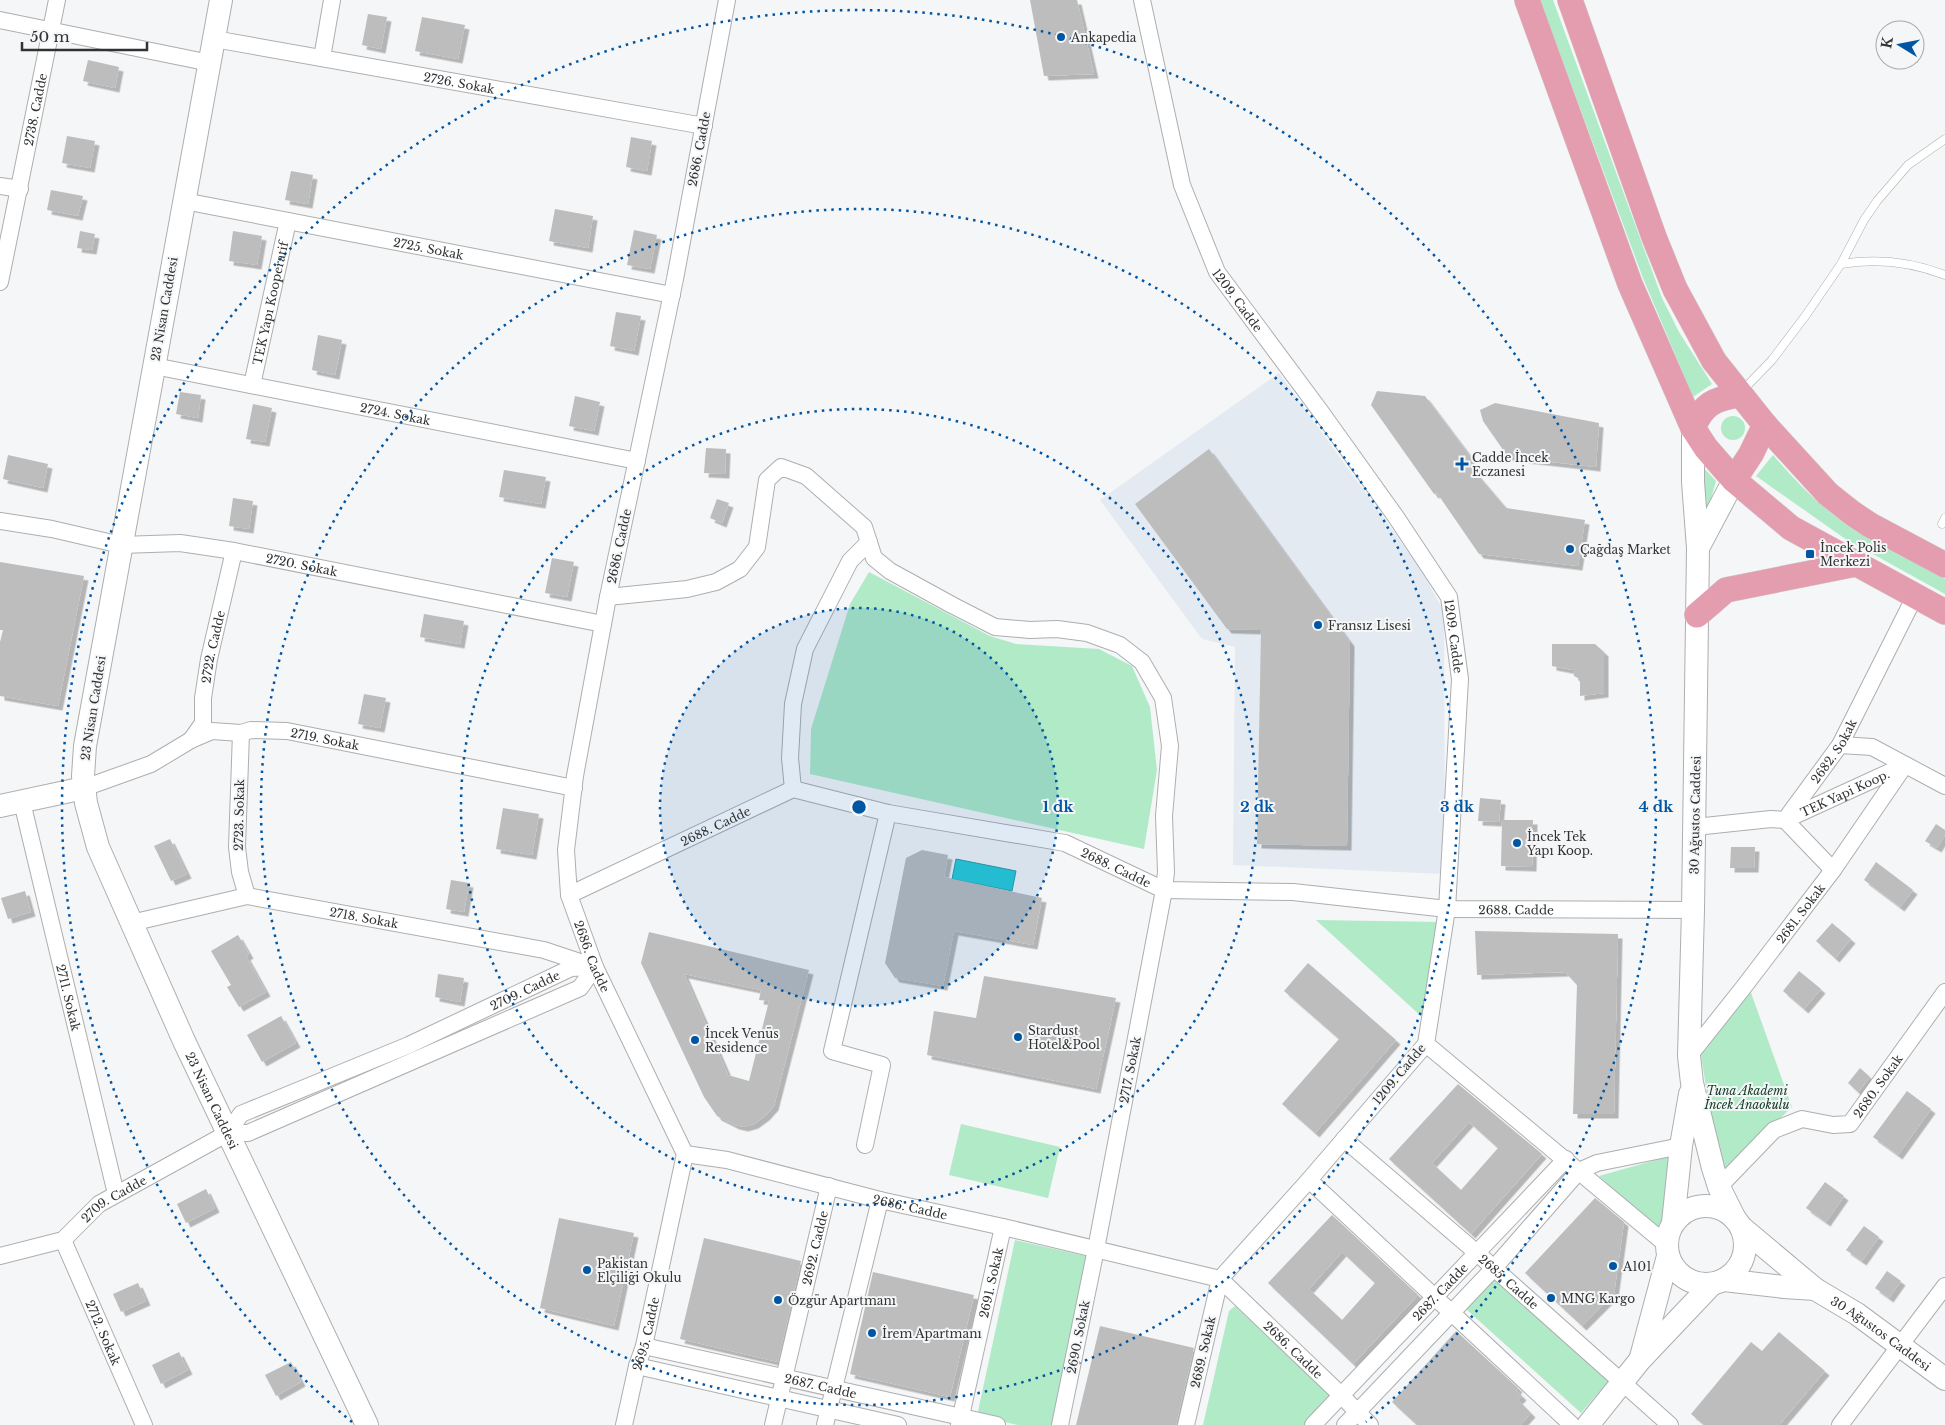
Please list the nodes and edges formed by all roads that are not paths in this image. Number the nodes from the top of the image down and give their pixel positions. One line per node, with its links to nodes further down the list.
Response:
1 (57, 0): 9 (street, 2738. Cadde)
2 (222, 0): 10 (main road, 23 Nisan Caddesi)
3 (332, 0): 11 (street)
4 (728, 0): 13 (street, 2686. Cadde)
5 (1142, 0): 59 (street, 1209. Cadde)
6 (1527, 0): 27 (main road)
7 (1570, 0): 25 (main road)
8 (0, 20): 9 (street)
9 (51, 30): 12 (street); 16 (street, 2738. Cadde)
10 (214, 38): 11 (street, 2726. Sokak); 12 (main road, 23 Nisan Caddesi)
11 (322, 58): 13 (street, 2726. Sokak)
12 (210, 63): 17 (main road, 23 Nisan Caddesi)
13 (704, 126): 22 (street, 2686. Cadde)
14 (1945, 139): 19 (lane)
15 (0, 186): 16 (street)
16 (20, 189): 21 (street, 2738. Cadde)
17 (184, 200): 18 (street, 2725. Sokak); 23 (main road, 23 Nisan Caddesi)
18 (288, 220): 22 (street, 2725. Sokak); 24 (street, TEK Yapı Kooperatif)
19 (1841, 264): 20 (lane); 25 (lane)
20 (1945, 275)
21 (0, 282)
22 (672, 295): 28 (street, 2686. Cadde)
23 (154, 366): 24 (street, 2724. Sokak); 32 (main road, 23 Nisan Caddesi)
24 (252, 386): 28 (street, 2724. Sokak)
25 (1739, 395): 26 (main road); 27 (main road)
26 (1765, 425): 29 (main road); 36 (main road)
27 (1693, 428): 29 (main road); 33 (main road, 30 Ağustos Caddesi)
28 (637, 461): 38 (street, 2686. Cadde)
29 (1734, 480): 33 (main road, 30 Ağustos Caddesi); 35 (main road)
30 (0, 521): 32 (street, 2720. Sokak)
31 (869, 542): 38 (street, 2717. Sokak); 49 (street); 56 (street, 2717. Sokak)
32 (121, 545): 34 (street, 2720. Sokak); 47 (main road, 23 Nisan Caddesi)
33 (1698, 548): 40 (main road, 30 Ağustos Caddesi)
34 (234, 551): 41 (street, 2720. Sokak); 43 (street, 2722. Cadde)
35 (1856, 564): 37 (main road); 40 (main road)
36 (1945, 564)
37 (1915, 596): 39 (main road); 44 (street, 2682. Sokak)
38 (608, 597): 41 (street, 2686. Cadde)
39 (1945, 612)
40 (1697, 615): 54 (main road, 30 Ağustos Caddesi)
41 (603, 624): 48 (street, 2686. Cadde)
42 (241, 733): 43 (street, 2719. Sokak); 48 (street, 2719. Sokak); 58 (street, 2723. Sokak)
43 (191, 740): 47 (street, 2719. Sokak)
44 (1840, 746): 45 (street); 53 (street, 2682. Sokak)
45 (1905, 765): 46 (street); 53 (street, TEK Yapi Koop.); 55 (street, 2681. Sokak)
46 (1945, 786)
47 (84, 788): 50 (main road); 61 (main road, 23 Nisan Caddesi)
48 (574, 788): 57 (street, 2686. Cadde)
49 (793, 790): 52 (street, 2688. Cadde); 57 (street, 2688. Cadde)
50 (22, 802): 51 (main road); 78 (street, 2711. Sokak)
51 (0, 806)
52 (888, 813): 56 (street, 2688. Cadde); 69 (street)
53 (1785, 820): 54 (street); 55 (street)
54 (1694, 827): 60 (main road, 30 Ağustos Caddesi)
55 (1834, 870): 65 (street, 2681. Sokak)
56 (1164, 890): 59 (street, 2688. Cadde); 84 (street, 2717. Sokak)
57 (569, 895): 62 (street, 2686. Cadde)
58 (247, 896): 61 (street, 2718. Sokak); 62 (street, 2718. Sokak)
59 (1447, 909): 60 (street, 2688. Cadde); 64 (street, 1209. Cadde)
60 (1694, 910): 65 (main road, 30 Ağustos Caddesi)
61 (131, 923): 67 (main road, 23 Nisan Caddesi)
62 (595, 967): 67 (street, 2709. Cadde); 67 (street, 2709. Cadde); 71 (street, 2686. Cadde)
63 (1945, 992): 77 (street, 2680. Sokak)
64 (1426, 1044): 68 (street, 1209. Cadde); 72 (street)
65 (1689, 1056): 66 (main road, 30 Ağustos Caddesi)
66 (1692, 1083): 70 (main road); 77 (main road)
67 (228, 1133): 78 (street, 2709. Cadde); 109 (main road, 23 Nisan Caddesi)
68 (1344, 1139): 75 (street, 1209. Cadde); 86 (street, 2685. Cadde)
69 (865, 1145)
70 (1681, 1146): 73 (street, 2687. Cadde); 81 (main road)
71 (685, 1154): 76 (street, 2686. Cadde); 95 (street, 2695. Cadde)
72 (1566, 1159): 73 (street, 2687. Cadde); 74 (street); 86 (street, 2687. Cadde)
73 (1597, 1163): 74 (street, 2687. Cadde)
74 (1579, 1171): 85 (street); 88 (street, 2687. Cadde)
75 (1309, 1180): 89 (street, 1209. Cadde); 93 (street)
76 (829, 1186): 79 (street, 2686. Cadde); 99 (street, 2692. Cadde)
77 (1719, 1187): 80 (main road)
78 (116, 1194): 83 (street, 2709. Cadde)
79 (880, 1200): 82 (street, 2686. Cadde); 102 (street)
80 (1738, 1222): 81 (main road); 90 (main road); 92 (main road, 30 Ağustos Caddesi)
81 (1673, 1223): 85 (main road)
82 (1003, 1227): 84 (street, 2686. Cadde); 107 (street, 2691. Sokak)
83 (63, 1240): 87 (street); 108 (street, 2712. Sokak)
84 (1096, 1249): 89 (street, 2686. Cadde); 114 (street, 2690. Sokak)
85 (1668, 1250): 90 (main road); 97 (main road)
86 (1477, 1253): 88 (street, 2685. Cadde); 93 (street, 2687. Cadde)
87 (0, 1256)
88 (1494, 1268): 94 (street, 2687. Cadde); 101 (street, 2685. Cadde)
89 (1220, 1280): 103 (street, 2686. Cadde); 115 (street, 2689. Sokak)
90 (1718, 1282): 92 (main road, 30 Ağustos Caddesi); 97 (main road)
91 (1945, 1286): 96 (street)
92 (1815, 1289): 96 (main road, 30 Ağustos Caddesi)
93 (1436, 1296): 94 (street); 103 (street, 2687. Cadde)
94 (1452, 1312): 105 (street, 2687. Cadde); 119 (street)
95 (644, 1346): 98 (street, 2695. Cadde); 99 (street, 2687. Cadde)
96 (1900, 1346): 100 (main road, 30 Ağustos Caddesi); 122 (street)
97 (1640, 1360): 101 (main road)
98 (638, 1366): 104 (street, 2687. Cadde); 110 (street, 2695. Cadde)
99 (784, 1377): 102 (street, 2687. Cadde); 104 (street, 2692. Cadde)
100 (1945, 1379)
101 (1622, 1383): 120 (main road); 121 (street, 2685. Cadde)
102 (834, 1388): 106 (street); 107 (street, 2687. Cadde)
103 (1340, 1394): 105 (street, 2686. Cadde); 116 (street, 2687. Cadde)
104 (780, 1398): 106 (street, 2687. Cadde); 111 (street, 2692. Cadde)
105 (1356, 1412): 117 (street, 2687. Cadde); 118 (street, 2686. Cadde)
106 (827, 1417): 112 (street, 2687. Cadde)
107 (960, 1421): 113 (street, 2687. Cadde)
108 (144, 1425)
109 (366, 1425)
110 (624, 1425)
111 (773, 1425)
112 (898, 1425)
113 (997, 1425)
114 (1060, 1425)
115 (1186, 1425)
116 (1313, 1425)
117 (1345, 1425)
118 (1370, 1425)
119 (1572, 1425)
120 (1588, 1425)
121 (1670, 1425)
122 (1840, 1425)

